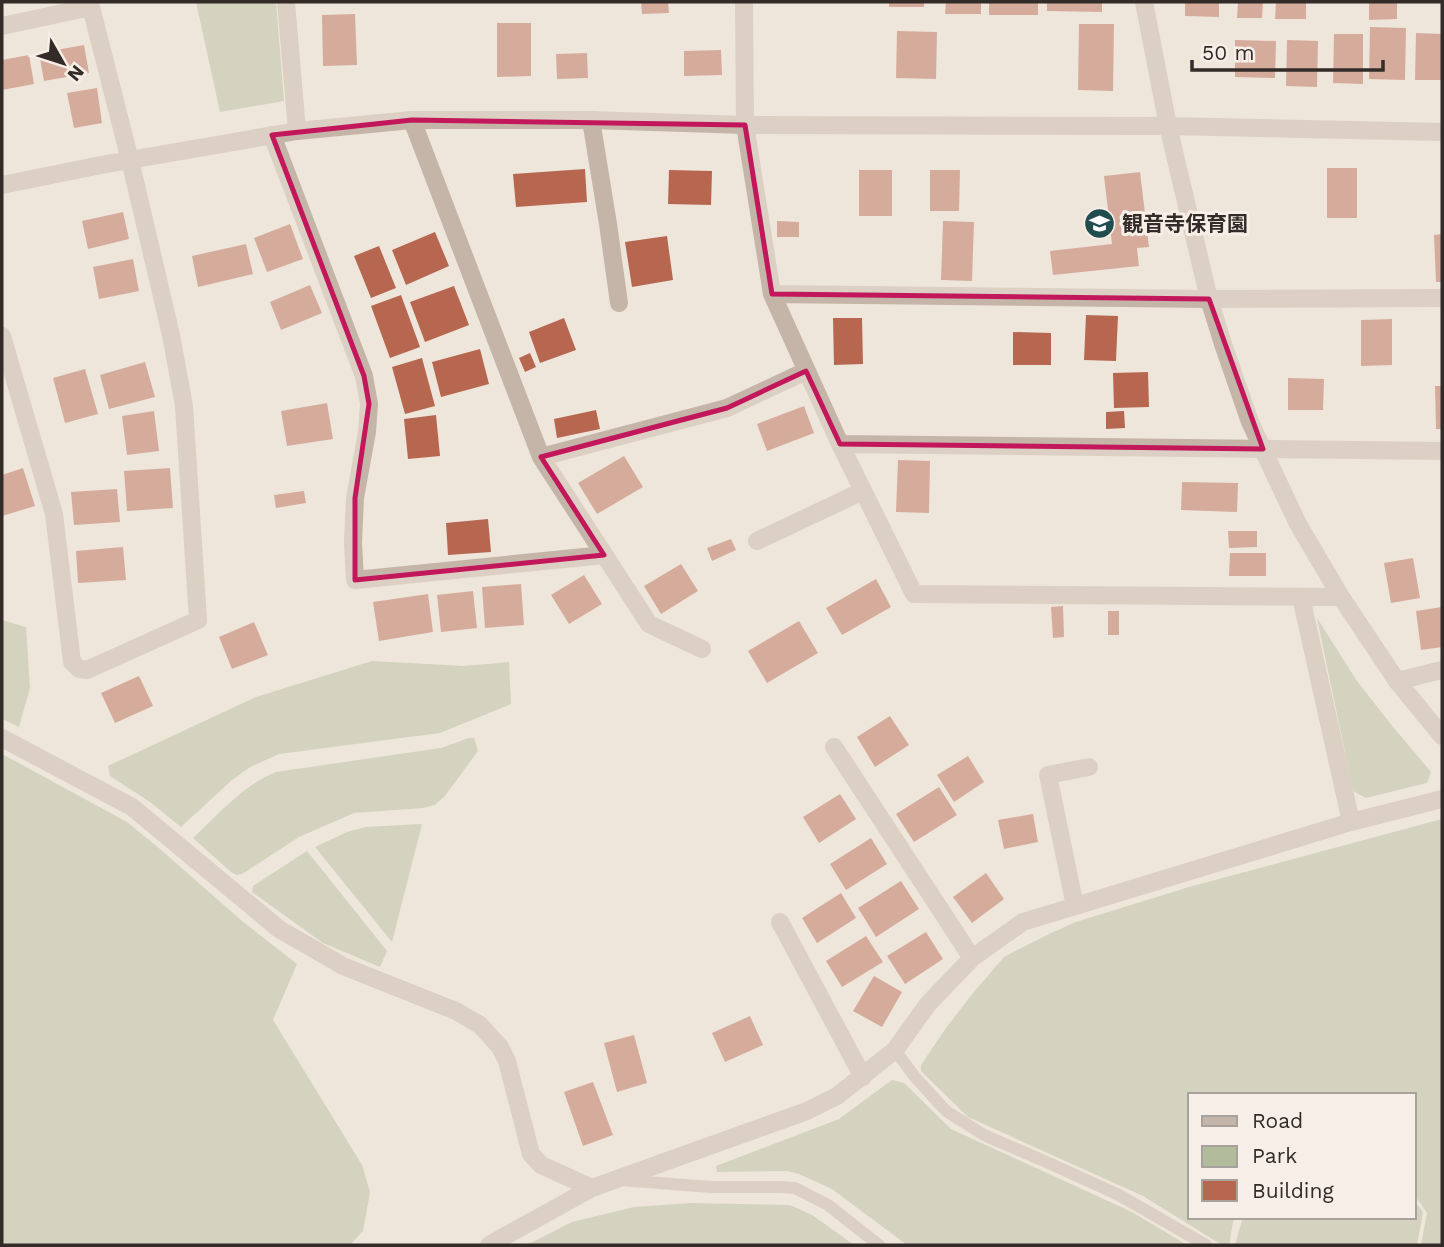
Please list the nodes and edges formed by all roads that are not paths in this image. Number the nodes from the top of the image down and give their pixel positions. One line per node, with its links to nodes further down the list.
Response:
1 (286, 2): 9 (street)
2 (744, 2): 7 (street)
3 (1144, 2): 8 (street)
4 (2, 26): 12 (street)
5 (412, 120): 6 (street); 9 (street); 23 (street)
6 (591, 120): 7 (street); 17 (street)
7 (745, 125): 8 (street); 14 (street)
8 (1168, 126): 10 (street); 16 (street)
9 (297, 131): 11 (street)
10 (1442, 132)
11 (272, 135): 12 (street); 26 (street)
12 (130, 160): 13 (street); 18 (street)
13 (2, 185)
14 (772, 294): 16 (street); 19 (street)
15 (1442, 298): 16 (street)
16 (1209, 299): 21 (street)
17 (619, 303)
18 (2, 335)
19 (806, 371): 20 (street); 23 (street)
20 (840, 444): 21 (street); 24 (street)
21 (1263, 449): 22 (street); 28 (street)
22 (1442, 451)
23 (541, 457): 26 (street)
24 (863, 491): 25 (street); 27 (street)
25 (757, 541)
26 (604, 555): 29 (street)
27 (1301, 597): 28 (street); 37 (street)
28 (1341, 597): 31 (street)
29 (702, 649)
30 (1442, 670): 31 (street)
31 (1397, 681): 32 (street)
32 (1442, 736)
33 (2, 738): 44 (street)
34 (834, 747): 40 (street)
35 (1089, 766): 38 (street)
36 (1442, 799): 37 (street)
37 (1351, 822): 38 (street)
38 (1075, 906): 40 (street)
39 (780, 922): 42 (street)
40 (972, 958): 41 (street)
41 (895, 1050): 42 (street); 47 (lane)
42 (863, 1077): 43 (street)
43 (616, 1180): 44 (street); 46 (lane)
44 (592, 1188): 45 (street)
45 (489, 1245)
46 (879, 1245)
47 (1206, 1245)

